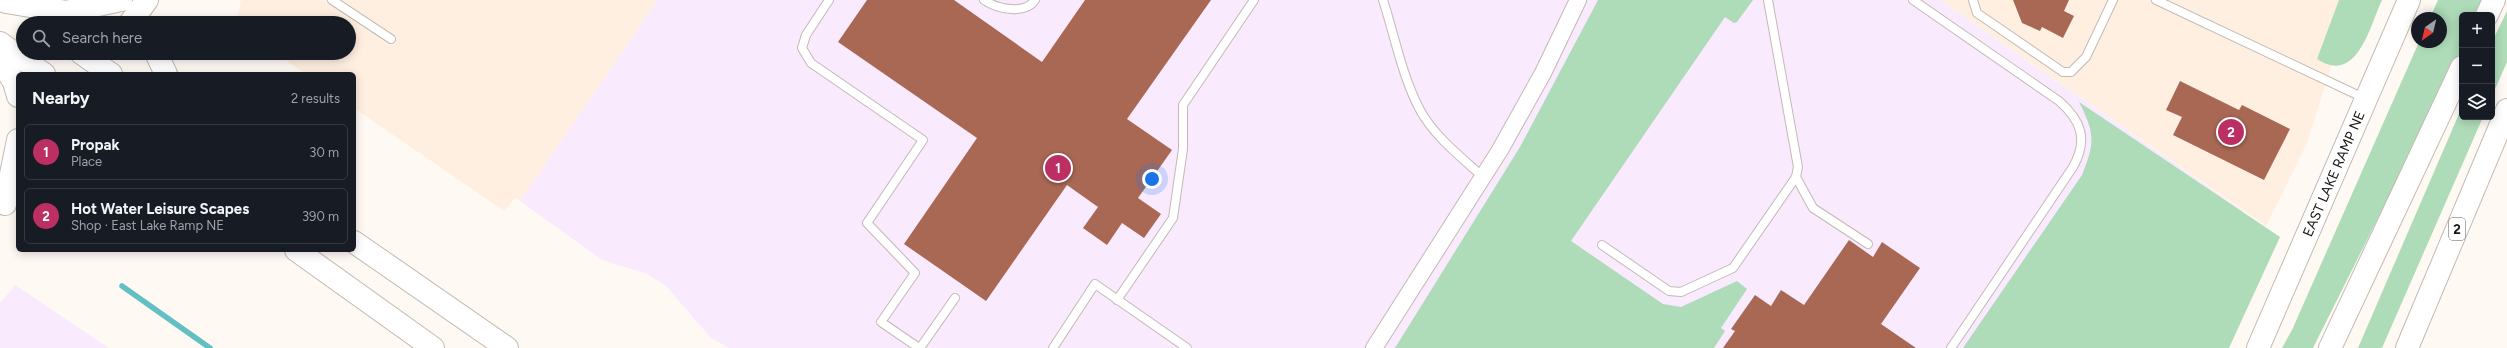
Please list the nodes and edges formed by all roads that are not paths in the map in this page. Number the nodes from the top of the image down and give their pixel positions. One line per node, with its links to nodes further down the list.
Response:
1 (121, 0): 18 (main road)
2 (147, 0): 21 (main road)
3 (152, 0): 22 (main road)
4 (332, 0): 23 (lane)
5 (829, 0): 51 (lane)
6 (984, 0): 7 (lane)
7 (1035, 0)
8 (1254, 0): 48 (lane)
9 (1383, 0): 39 (lane)
10 (1578, 0): 39 (street)
11 (1768, 0): 38 (lane)
12 (1912, 0): 55 (lane)
13 (1973, 0): 14 (lane)
14 (2113, 0)
15 (2154, 0): 35 (lane)
16 (2409, 0): 35 (main road, EAST LAKE RAMP NE)
17 (2494, 0): 19 (main road)
18 (5, 1): 20 (main road)
19 (2488, 12)
20 (27, 16)
21 (135, 16)
22 (151, 16)
23 (391, 39)
24 (0, 43): 25 (main road)
25 (16, 54)
26 (0, 60): 34 (main road)
27 (24, 60): 31 (main road)
28 (92, 60): 30 (main road)
29 (159, 60): 32 (main road)
30 (104, 67)
31 (41, 72)
32 (165, 72)
33 (2459, 74): 46 (main road)
34 (16, 89)
35 (2366, 99): 56 (main road, EAST LAKE RAMP NE)
36 (2507, 110): 59 (main road, 2)
37 (16, 153): 41 (main road)
38 (1796, 177): 43 (lane); 44 (lane)
39 (1483, 178): 54 (street)
40 (16, 189): 41 (main road)
41 (8, 204)
42 (356, 243): 50 (main road)
43 (1868, 244)
44 (1602, 245)
45 (299, 252): 49 (main road)
46 (2359, 291): 57 (main road); 58 (main road)
47 (955, 298): 51 (lane)
48 (1117, 300): 52 (lane); 53 (lane)
49 (433, 348)
50 (507, 348)
51 (920, 348)
52 (1053, 348)
53 (1187, 348)
54 (1374, 348)
55 (1951, 348)
56 (2258, 348)
57 (2330, 348)
58 (2336, 348)
59 (2407, 348)

